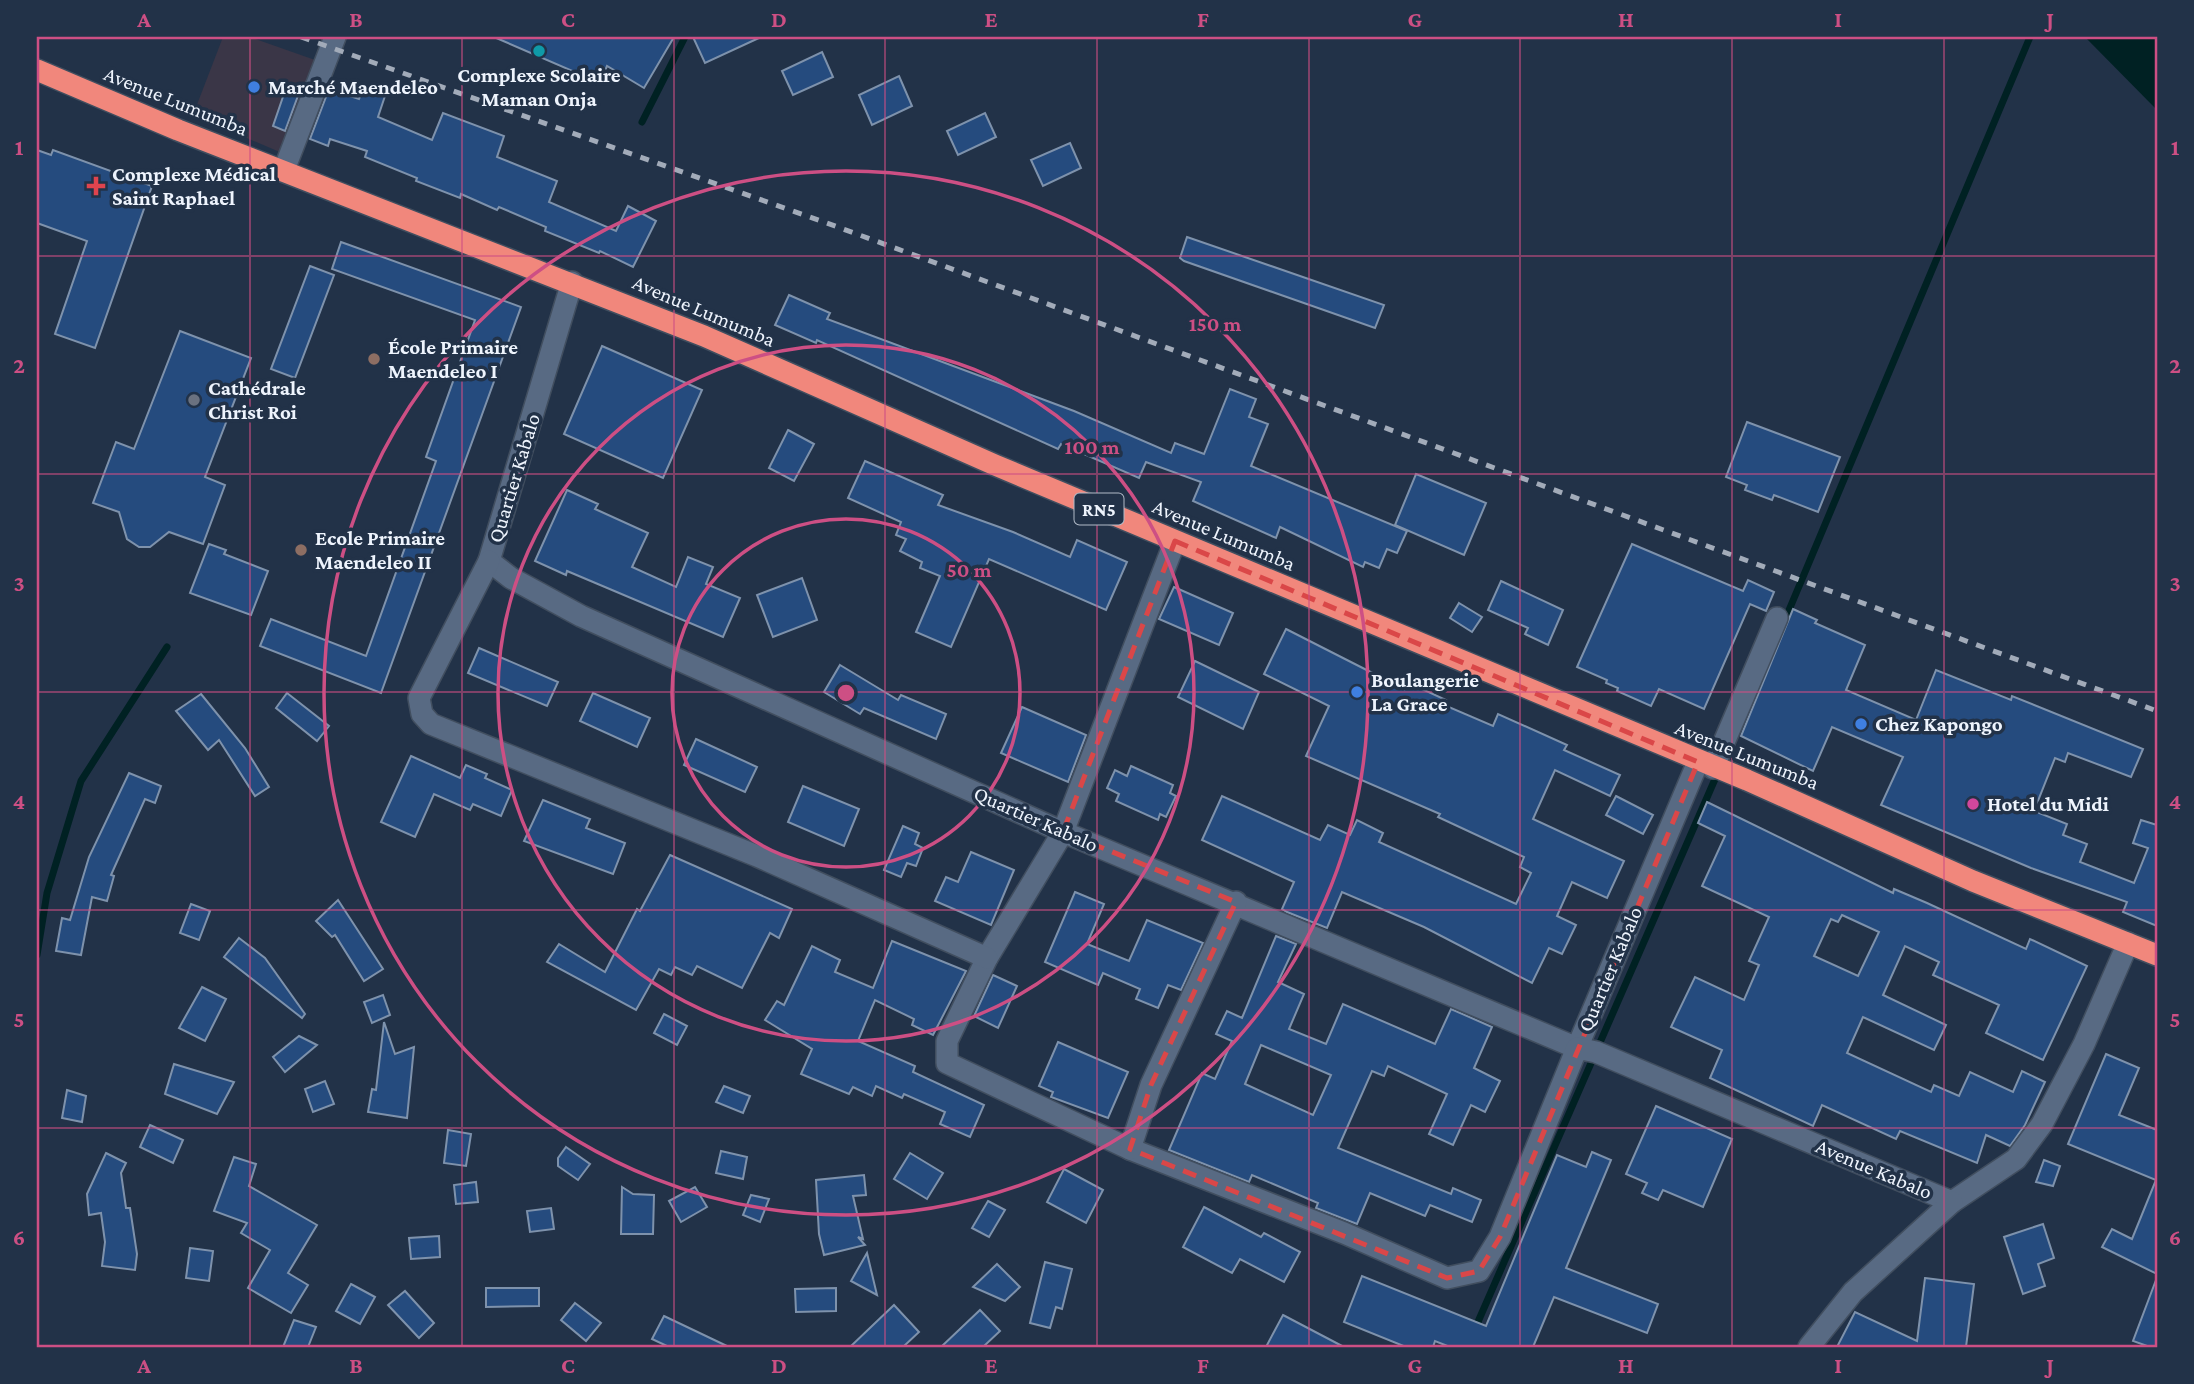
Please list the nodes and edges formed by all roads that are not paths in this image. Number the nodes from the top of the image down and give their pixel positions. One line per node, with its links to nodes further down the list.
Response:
1 (335, 37): 3 (street)
2 (37, 70): 3 (highway, Avenue Lumumba / RN5)
3 (284, 170): 4 (highway, Avenue Lumumba / RN5)
4 (572, 282): 5 (highway, Avenue Lumumba / RN5); 6 (street, Quartier Kabalo)
5 (1175, 541): 8 (highway, Avenue Lumumba / RN5); 9 (street)
6 (489, 561): 9 (street, Quartier Kabalo); 13 (street)
7 (1777, 618): 8 (street, Quartier Kabalo)
8 (1705, 765): 11 (highway, Avenue Lumumba / RN5); 14 (street, Quartier Kabalo)
9 (1063, 832): 10 (street, Quartier Kabalo); 13 (street)
10 (1236, 902): 14 (street, Quartier Kabalo); 15 (street)
11 (2128, 943): 12 (highway, Avenue Lumumba / RN5); 16 (street, Avenue Kabalo)
12 (2157, 955)
13 (987, 958): 15 (street)
14 (1577, 1048): 15 (street); 16 (street, Avenue Kabalo)
15 (1130, 1149)
16 (1952, 1202): 17 (street)
17 (1809, 1347)

